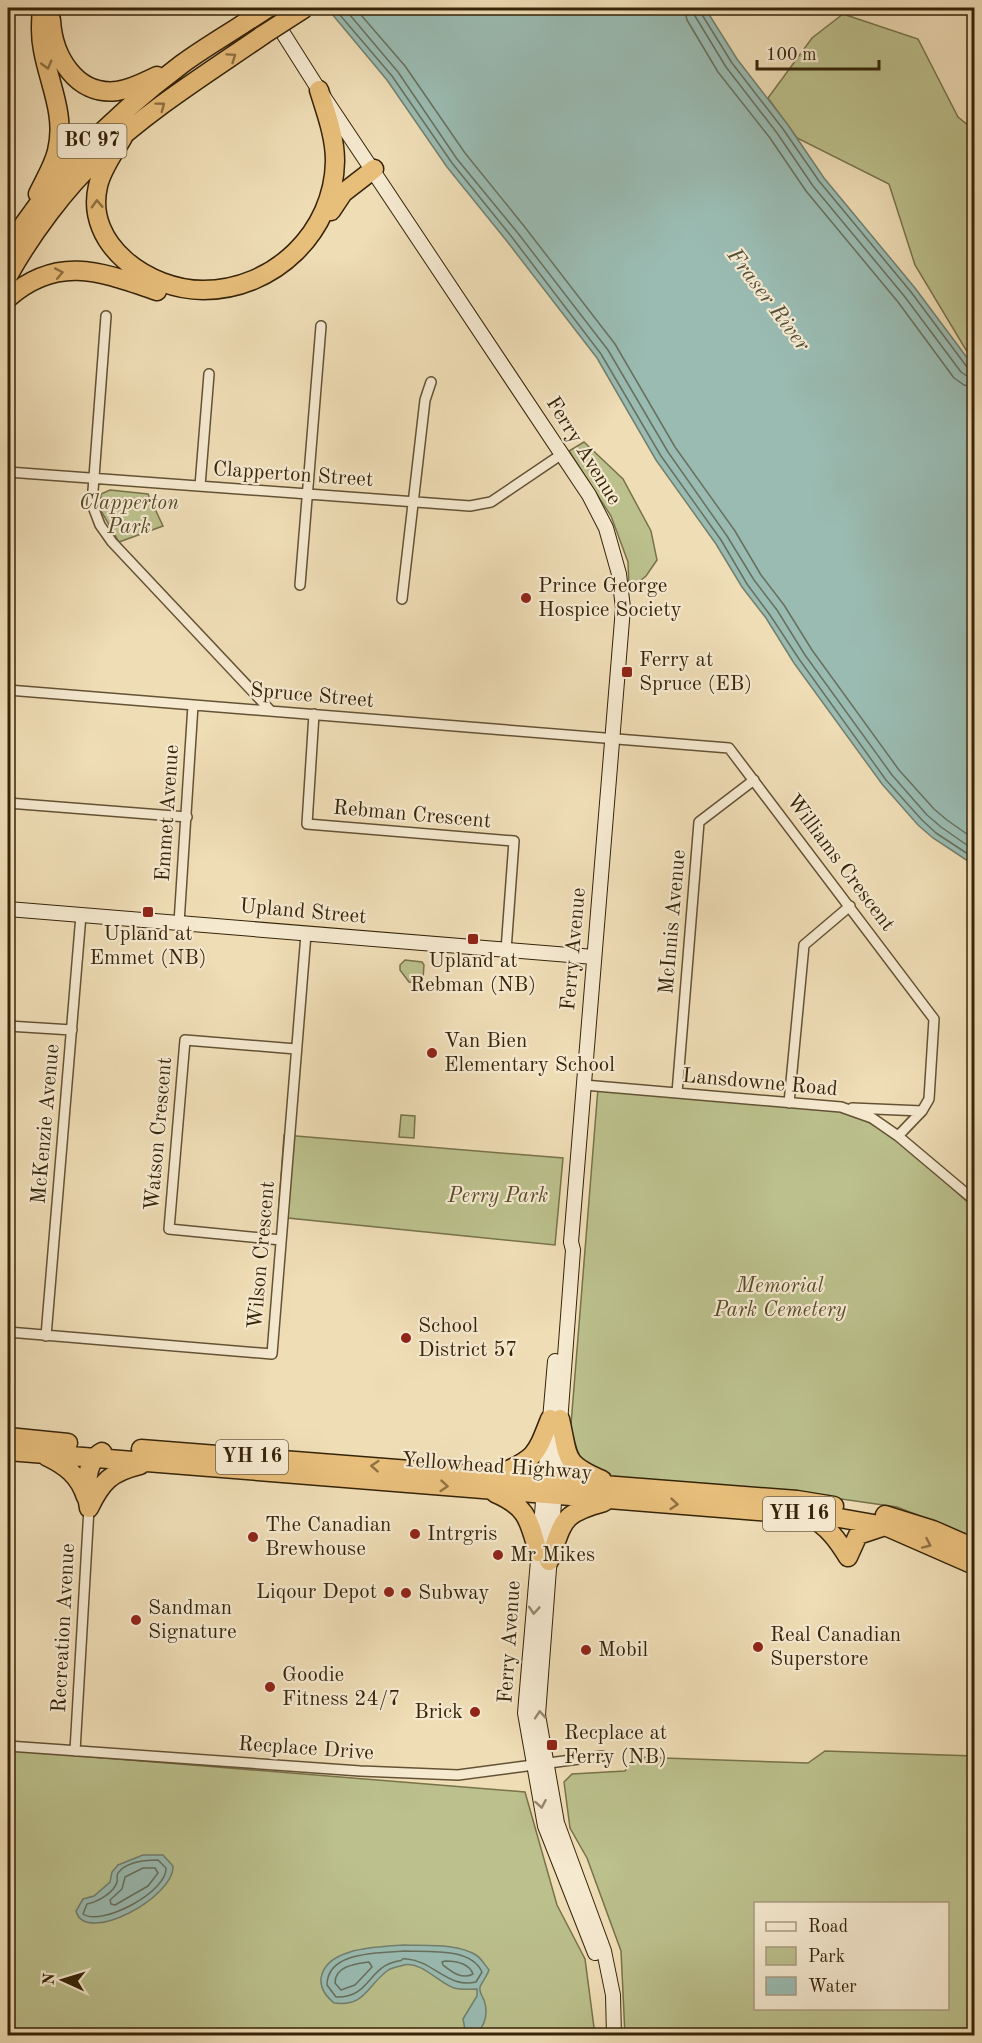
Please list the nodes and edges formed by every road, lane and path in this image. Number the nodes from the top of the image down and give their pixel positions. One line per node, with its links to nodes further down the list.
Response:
1 (42, 8): 10 (highway, one-way to 10)
2 (52, 8): 5 (highway)
3 (267, 8): 5 (highway, BC 97, bridge); 6 (main road, Ferry Avenue)
4 (305, 8): 7 (highway, BC 97, one-way to 4, bridge)
5 (183, 63): 10 (highway, BC 97)
6 (319, 90): 8 (main road, Ferry Avenue); 9 (highway)
7 (123, 137): 9 (highway, one-way to 7); 11 (highway, BC 97)
8 (371, 165): 9 (highway); 12 (highway, one-way to 8); 17 (main road, Ferry Avenue)
9 (333, 185)
10 (12, 242)
11 (8, 276)
12 (8, 298)
13 (106, 316): 19 (street)
14 (321, 327): 21 (street)
15 (209, 374): 20 (street)
16 (431, 382): 22 (street)
17 (562, 454): 22 (street, Clapperton Street); 29 (main road, Ferry Avenue)
18 (8, 472): 19 (street, Clapperton Street)
19 (94, 479): 20 (street, Clapperton Street); 27 (street)
20 (200, 486): 21 (street, Clapperton Street)
21 (308, 494): 22 (street, Clapperton Street); 23 (street)
22 (415, 502): 24 (street)
23 (300, 585)
24 (402, 599)
25 (8, 690): 26 (street, Spruce Street)
26 (193, 705): 27 (street, Spruce Street); 32 (street, Emmet Avenue)
27 (270, 710): 28 (street, Spruce Street)
28 (314, 714): 29 (street, Spruce Street); 38 (street, Rebman Crescent)
29 (612, 740): 30 (street, Williams Crescent); 39 (main road, Ferry Avenue)
30 (754, 780): 33 (street, Williams Crescent); 44 (street, McInnis Avenue)
31 (8, 803): 32 (street)
32 (187, 817): 36 (street, Emmet Avenue)
33 (850, 906): 45 (street); 47 (street, Williams Crescent)
34 (8, 909): 35 (main road, Upland Street)
35 (81, 915): 36 (main road, Upland Street); 41 (street, McKenzie Avenue)
36 (179, 923): 37 (main road, Upland Street)
37 (306, 934): 38 (main road, Upland Street); 42 (street, Wilson Crescent)
38 (506, 950): 39 (main road, Upland Street)
39 (594, 957): 43 (main road, Ferry Avenue)
40 (8, 1026): 41 (street)
41 (72, 1030): 52 (street, McKenzie Avenue)
42 (296, 1049): 50 (street, Wilson Crescent); 50 (street, Watson Crescent)
43 (584, 1085): 44 (street, Lansdowne Road); 53 (main road, Ferry Avenue)
44 (677, 1093): 45 (street, Lansdowne Road)
45 (789, 1103): 46 (street, Lansdowne Road)
46 (841, 1107): 47 (street); 48 (street, Lansdowne Road)
47 (922, 1111): 48 (street, Williams Crescent)
48 (898, 1136): 49 (street, Lansdowne Road)
49 (975, 1200)
50 (281, 1240): 52 (street, Wilson Crescent)
51 (8, 1332): 52 (street)
52 (46, 1336)
53 (555, 1419): 60 (highway); 61 (main road, Ferry Avenue); 62 (highway)
54 (8, 1437): 55 (highway, Yellowhead Highway / YH 16)
55 (138, 1448): 58 (highway); 60 (highway, Yellowhead Highway / YH 16, one-way to 55)
56 (8, 1451): 57 (highway, Yellowhead Highway / YH 16)
57 (39, 1453): 58 (highway, Yellowhead Highway / YH 16); 63 (highway)
58 (95, 1457): 59 (highway, Yellowhead Highway / YH 16); 63 (highway)
59 (156, 1462): 60 (highway, Yellowhead Highway / YH 16, one-way to 60); 63 (highway)
60 (491, 1482): 61 (highway, Yellowhead Highway / YH 16); 67 (highway)
61 (549, 1487): 62 (highway, Yellowhead Highway / YH 16); 67 (main road, Ferry Avenue)
62 (615, 1492): 64 (highway, Yellowhead Highway / YH 16, one-way to 64); 66 (highway, Yellowhead Highway / YH 16); 67 (highway)
63 (88, 1503): 70 (street, Recreation Avenue)
64 (808, 1515): 65 (highway, Yellowhead Highway / YH 16); 65 (highway)
65 (885, 1526): 68 (highway, Yellowhead Highway / YH 16, one-way to 68)
66 (975, 1548)
67 (544, 1557): 72 (main road, Ferry Avenue)
68 (975, 1565)
69 (8, 1746): 70 (street, Recplace Drive)
70 (75, 1751): 72 (street, Recplace Drive)
71 (602, 1756): 72 (street, Recplace Drive)
72 (541, 1763): 73 (main road, Ferry Avenue, one-way to 73); 74 (main road, Ferry Avenue)
73 (606, 2036)
74 (614, 2036)

